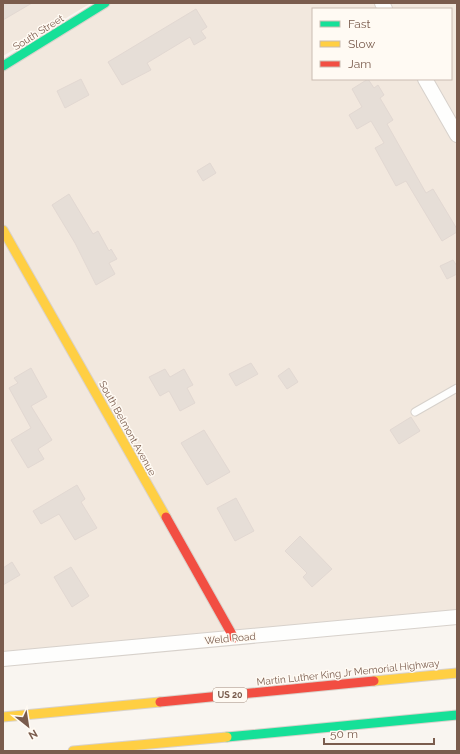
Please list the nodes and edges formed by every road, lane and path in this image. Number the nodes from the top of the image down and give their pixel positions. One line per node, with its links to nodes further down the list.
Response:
1 (106, 3): 2 (main road, South Street)
2 (3, 66)
3 (426, 80): 4 (street)
4 (457, 135)
5 (3, 230): 9 (main road, South Belmont Avenue)
6 (457, 388): 7 (lane)
7 (415, 412)
8 (457, 617): 9 (street, Weld Road)
9 (234, 638): 10 (street, Weld Road)
10 (3, 659)
11 (457, 673): 13 (main road, Martin Luther King Jr Memorial Highway / US 20)
12 (457, 715): 14 (main road)
13 (3, 717)
14 (73, 751)

